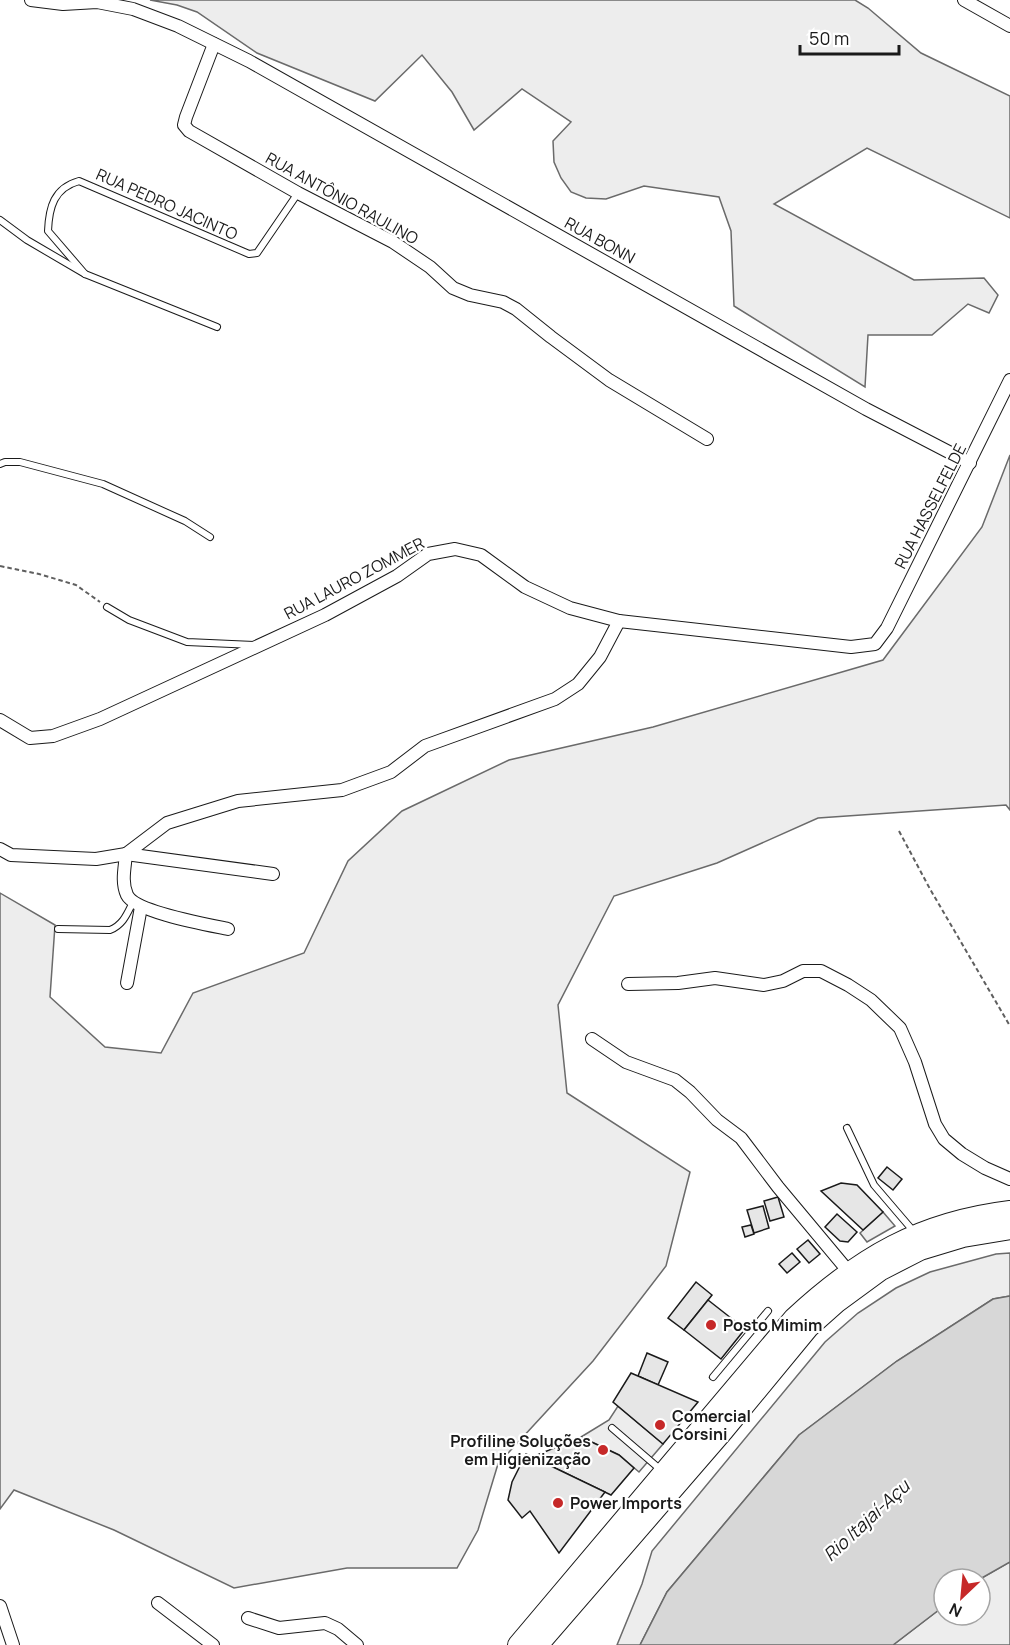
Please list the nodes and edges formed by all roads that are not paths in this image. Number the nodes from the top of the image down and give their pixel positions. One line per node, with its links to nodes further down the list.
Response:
1 (31, 0): 4 (street, RUA BONN)
2 (964, 0): 3 (street)
3 (1010, 26)
4 (214, 44): 5 (street, RUA ANTÔNIO RAULINO); 11 (street, RUA BONN)
5 (298, 193): 7 (lane, RUA PEDRO JACINTO); 10 (street, RUA ANTÔNIO RAULINO)
6 (0, 220): 7 (lane)
7 (85, 274): 8 (lane)
8 (217, 327)
9 (1010, 380): 11 (street, RUA HASSELFELDE)
10 (707, 439)
11 (970, 463): 16 (street, RUA HASSELFELDE)
12 (0, 464): 13 (lane)
13 (210, 537)
14 (107, 607): 17 (lane)
15 (619, 621): 16 (street, RUA LAURO ZOMMER); 17 (street, RUA LAURO ZOMMER); 20 (street)
16 (875, 644)
17 (257, 645): 18 (street, RUA LAURO ZOMMER)
18 (0, 720)
19 (0, 849): 20 (street)
20 (126, 854): 21 (street); 22 (street)
21 (273, 874)
22 (137, 904): 23 (lane); 24 (street); 25 (street)
23 (58, 929)
24 (228, 929)
25 (127, 983)
26 (628, 984): 29 (street)
27 (592, 1039): 33 (street)
28 (847, 1128): 32 (lane)
29 (1010, 1179)
30 (1010, 1211): 32 (main road)
31 (1010, 1229): 45 (main road)
32 (916, 1234): 33 (main road)
33 (849, 1272): 37 (main road)
34 (768, 1311): 35 (lane)
35 (713, 1377)
36 (612, 1428): 37 (lane)
37 (664, 1472): 44 (main road)
38 (158, 1603): 42 (street)
39 (0, 1606): 41 (street)
40 (248, 1618): 43 (street)
41 (13, 1645)
42 (213, 1645)
43 (357, 1645)
44 (518, 1645)
45 (538, 1645)

